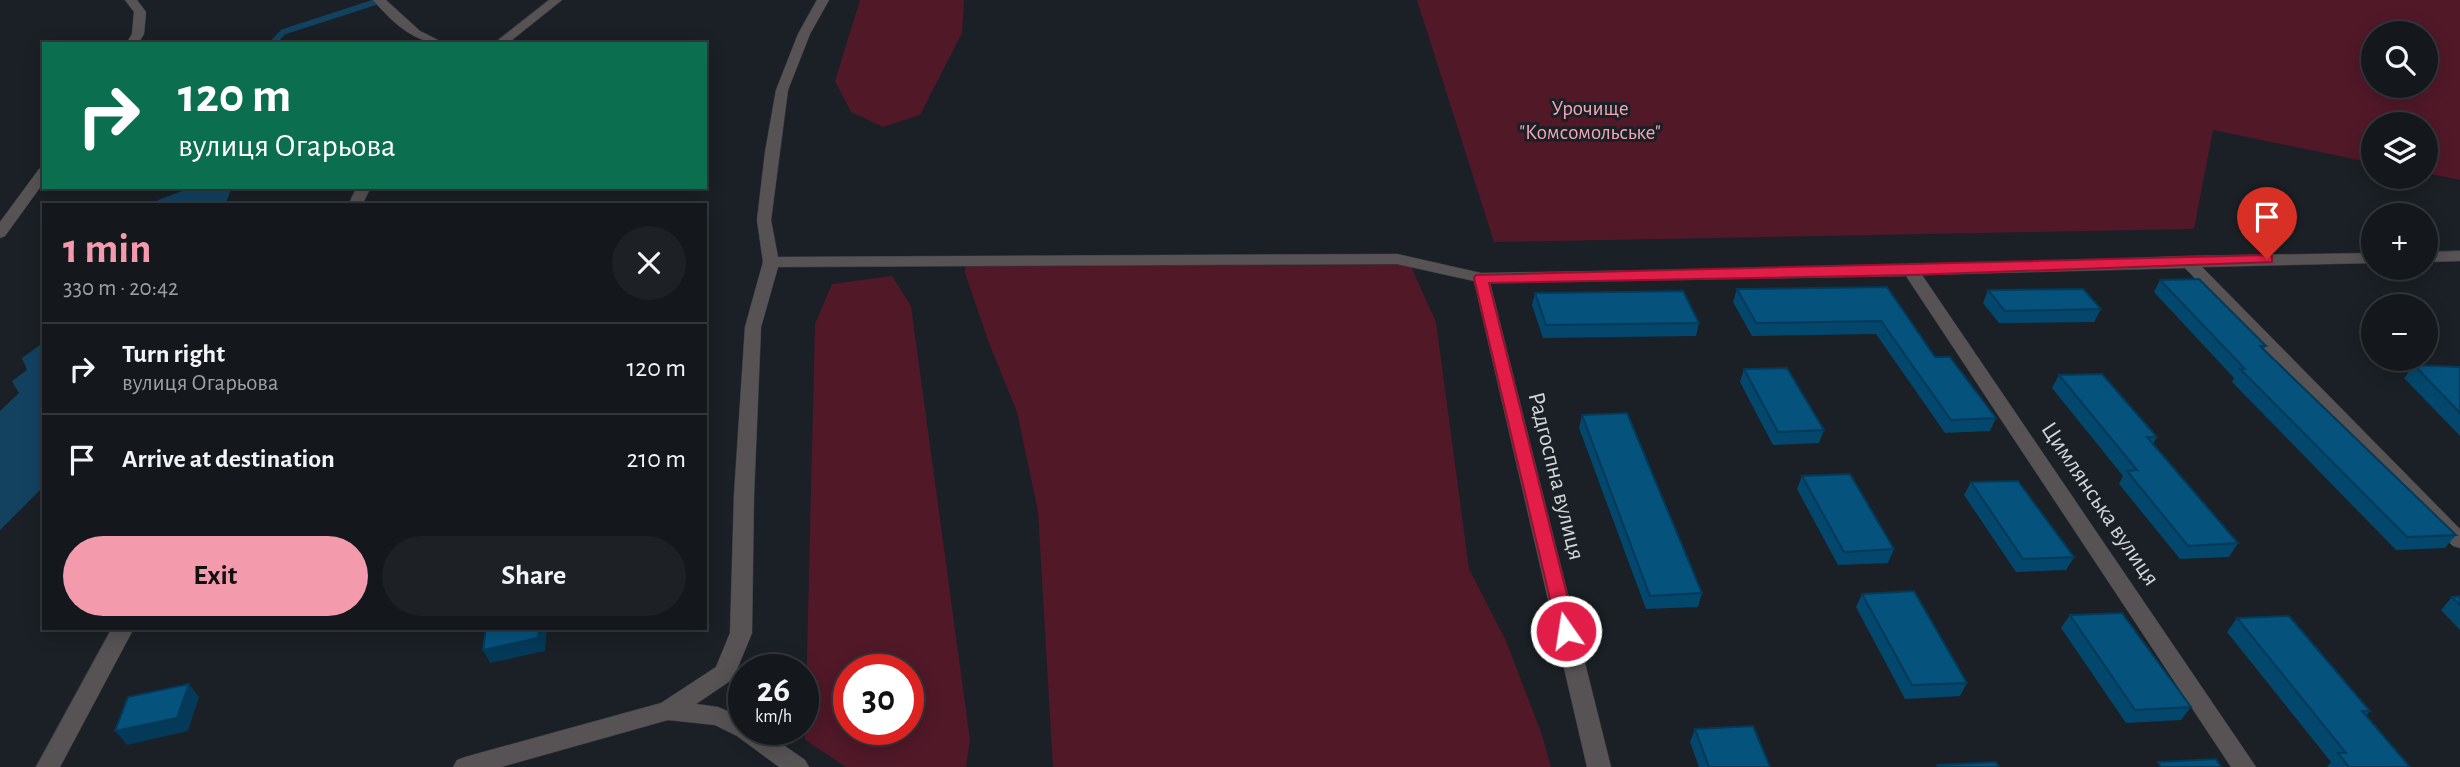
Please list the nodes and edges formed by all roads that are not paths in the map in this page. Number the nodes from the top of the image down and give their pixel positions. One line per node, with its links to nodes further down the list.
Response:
1 (131, 0): 5 (street)
2 (379, 0): 6 (street)
3 (556, 0): 7 (street)
4 (823, 0): 14 (street)
5 (133, 42)
6 (435, 42)
7 (502, 42)
8 (42, 175): 9 (street)
9 (0, 233)
10 (2460, 256): 11 (street)
11 (2438, 257)
12 (2361, 258): 13 (street)
13 (2187, 261): 15 (street); 17 (street)
14 (771, 262): 16 (street); 19 (street)
15 (1911, 271): 16 (street); 26 (street, Цимлянська вулиця)
16 (1481, 278): 25 (street, Радгоспна вулиця)
17 (2460, 541)
18 (123, 630): 22 (street)
19 (668, 711): 20 (street); 23 (street)
20 (728, 721)
21 (766, 745): 24 (street)
22 (48, 767)
23 (465, 767)
24 (797, 767)
25 (1599, 767)
26 (2244, 767)

